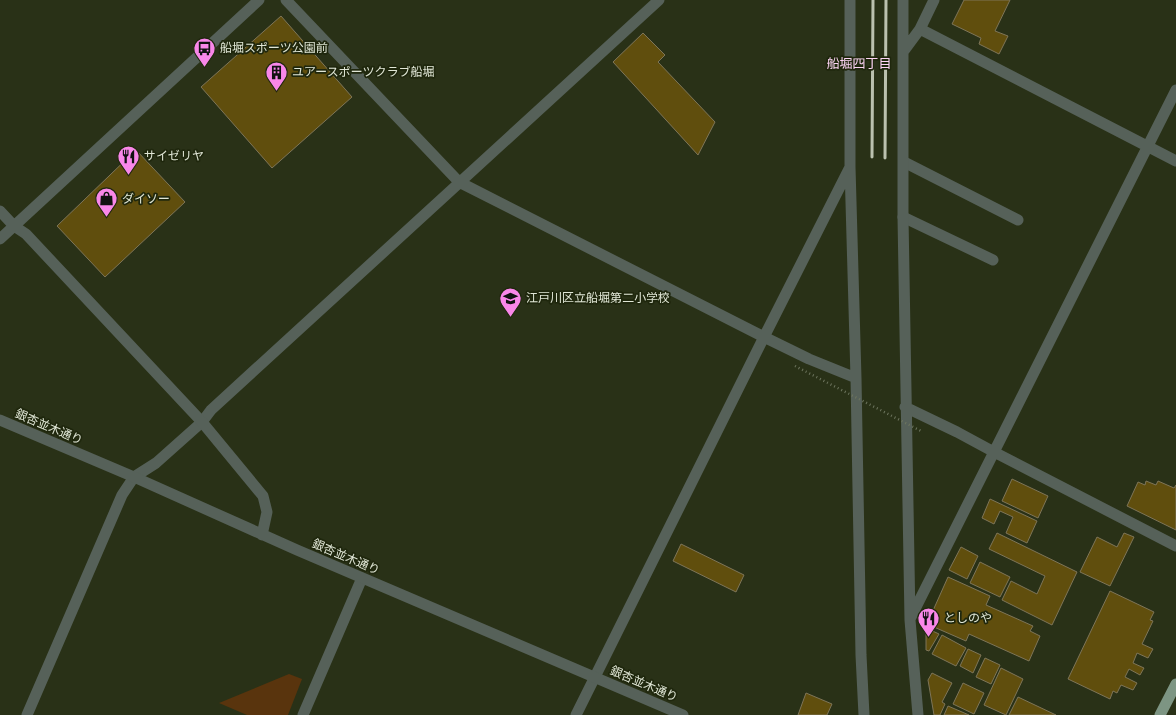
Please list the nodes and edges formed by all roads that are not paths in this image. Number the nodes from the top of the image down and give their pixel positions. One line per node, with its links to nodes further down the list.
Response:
1 (259, 0): 18 (street)
2 (286, 0): 14 (street)
3 (659, 0): 14 (street)
4 (850, 0): 13 (street)
5 (904, 0): 8 (street)
6 (934, 0): 7 (street)
7 (920, 29): 8 (street); 10 (street)
8 (903, 52): 12 (street)
9 (1176, 90): 10 (street)
10 (1148, 147): 11 (street); 26 (street)
11 (1176, 161)
12 (904, 162): 16 (street); 17 (street)
13 (850, 167): 21 (street); 22 (street)
14 (459, 182): 21 (street); 25 (street)
15 (0, 211): 18 (street)
16 (903, 218): 20 (street); 23 (street)
17 (1018, 220)
18 (14, 226): 19 (street); 25 (street)
19 (0, 239)
20 (993, 260)
21 (764, 337): 22 (street); 32 (street)
22 (856, 378): 38 (street)
23 (905, 407): 26 (street); 31 (street)
24 (0, 420): 27 (street, 銀杏並木通り)
25 (202, 422): 27 (street); 28 (street)
26 (994, 452): 29 (street); 31 (street)
27 (134, 477): 28 (street, 銀杏並木通り); 34 (street)
28 (262, 535): 30 (street, 銀杏並木通り)
29 (1176, 546)
30 (362, 578): 32 (street, 銀杏並木通り); 35 (street)
31 (910, 620): 39 (street)
32 (595, 678): 36 (street); 37 (street, 銀杏並木通り)
33 (1176, 684): 40 (main road)
34 (27, 715)
35 (303, 715)
36 (576, 715)
37 (683, 715)
38 (864, 715)
39 (918, 715)
40 (1160, 715)

